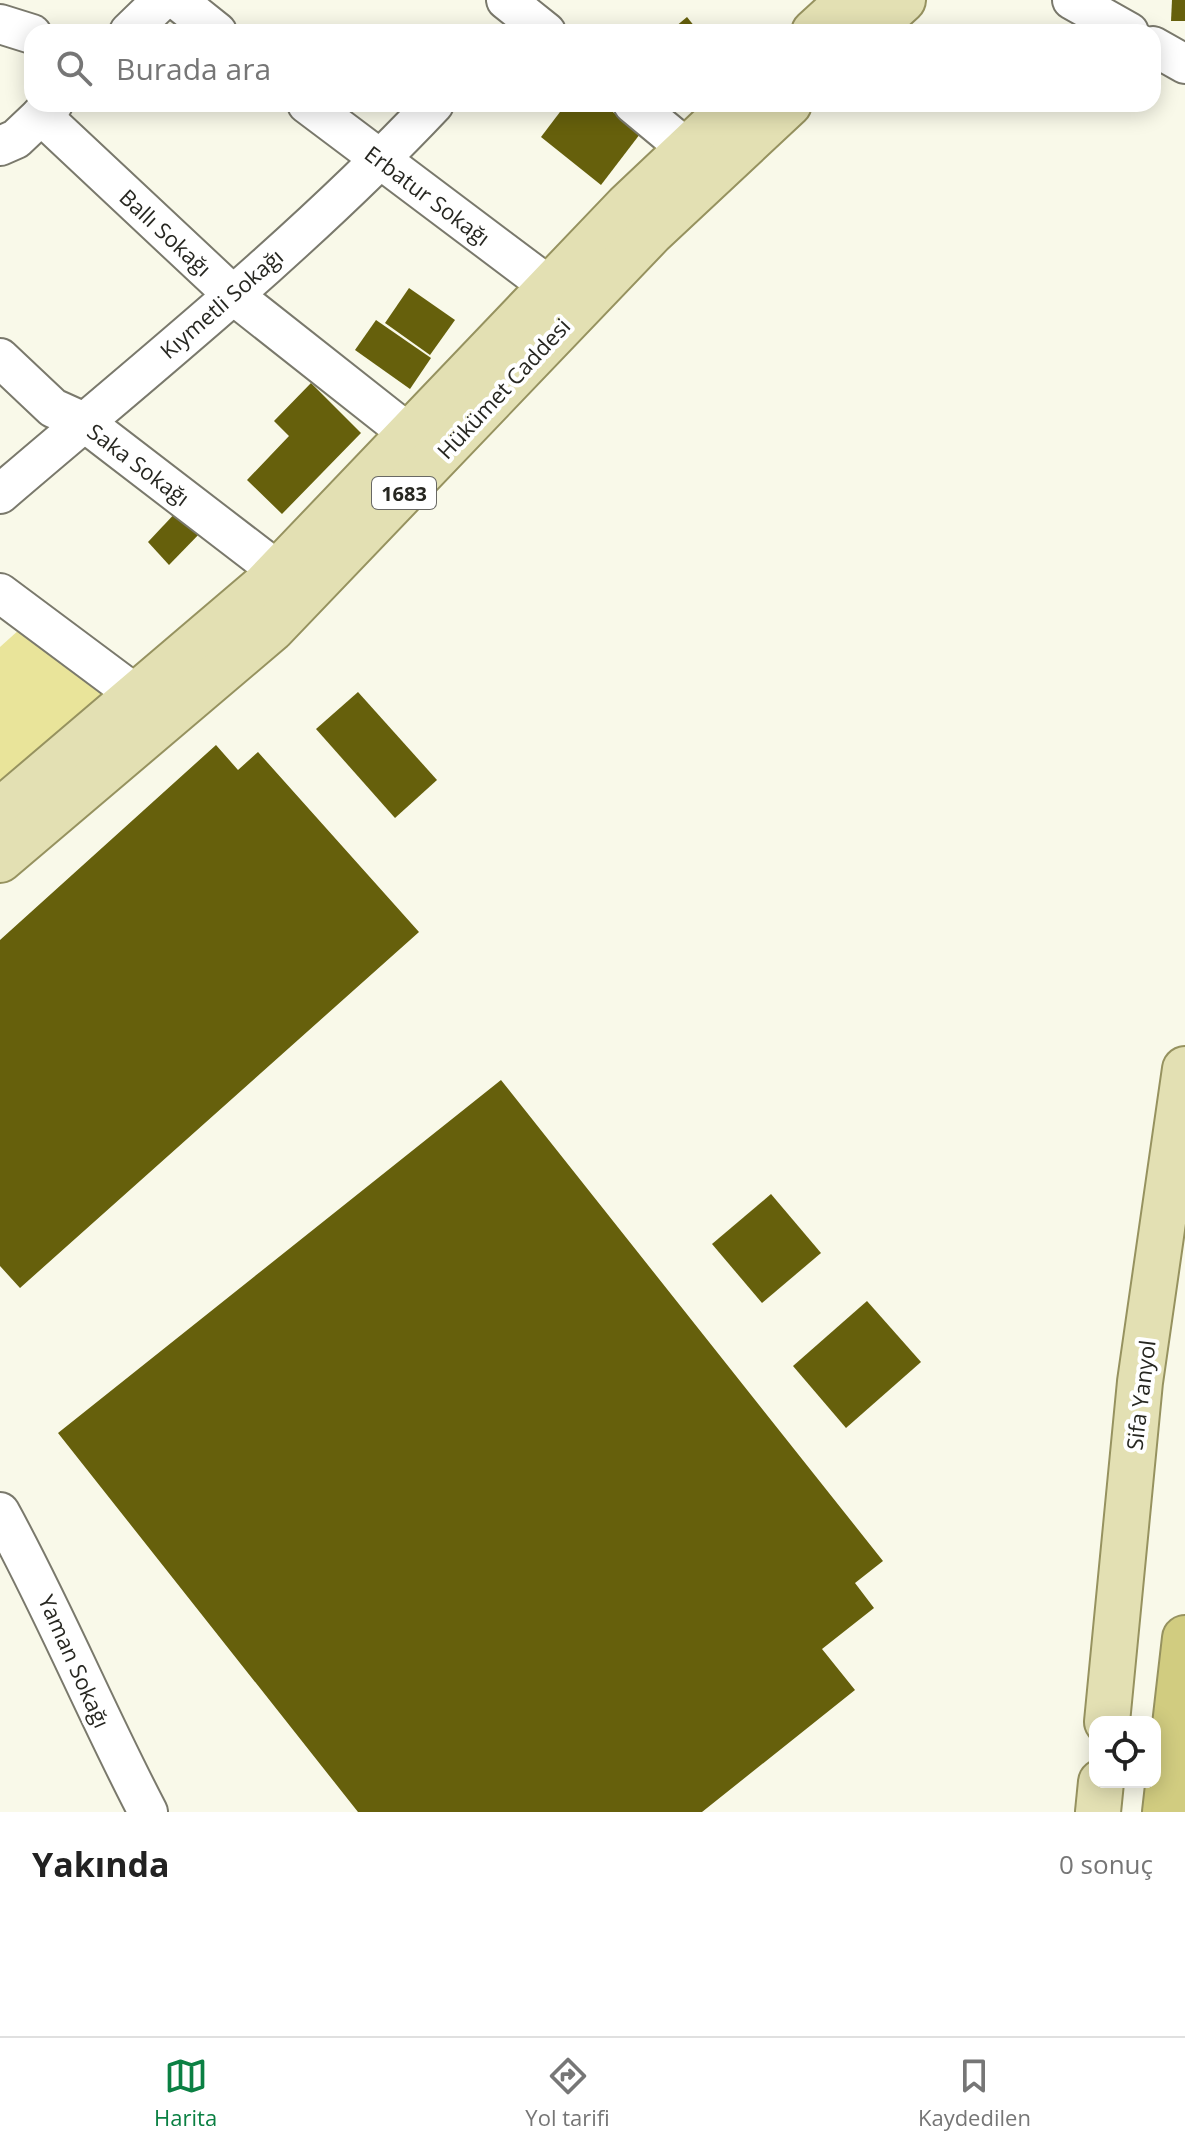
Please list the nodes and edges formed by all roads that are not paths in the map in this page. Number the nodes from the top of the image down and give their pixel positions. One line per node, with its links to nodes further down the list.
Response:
1 (162, 0): 7 (street)
2 (177, 0): 8 (street)
3 (849, 0): 9 (main road)
4 (903, 0): 10 (main road)
5 (1072, 0): 11 (street)
6 (0, 24): 12 (street)
7 (137, 24)
8 (207, 24)
9 (823, 24)
10 (877, 24)
11 (1115, 24)
12 (24, 32)
13 (1161, 50): 14 (street)
14 (1185, 64)
15 (45, 112): 22 (street)
16 (49, 112): 26 (street, Ballı Sokağı)
17 (318, 112): 24 (street, Erbatur Sokağı)
18 (426, 112): 24 (street, Kıymetli Sokağı)
19 (643, 112): 23 (street)
20 (726, 112): 23 (main road, Hükümet Caddesi / 1683)
21 (780, 112): 35 (main road, Hükümet Caddesi / 1683)
22 (0, 146)
23 (686, 148): 25 (main road, Hükümet Caddesi / 1683)
24 (382, 159): 25 (street, Erbatur Sokağı); 26 (street, Kıymetli Sokağı)
25 (549, 286): 29 (main road, Hükümet Caddesi / 1683)
26 (232, 294): 28 (street, Kıymetli Sokağı); 29 (street, Ballı Sokağı)
27 (0, 358): 28 (street, Saka Sokağı)
28 (84, 422): 30 (street, Kıymetli Sokağı); 31 (street, Saka Sokağı)
29 (408, 433): 31 (main road, Hükümet Caddesi / 1683)
30 (0, 494)
31 (278, 571): 33 (main road, Hükümet Caddesi / 1683)
32 (0, 593): 33 (street)
33 (138, 696): 34 (main road, Hükümet Caddesi / 1683)
34 (0, 811)
35 (0, 860)
36 (1185, 1069): 39 (main road, Sifa Yanyol)
37 (0, 1512): 41 (street, Yaman Sokağı)
38 (1185, 1638): 43 (highway)
39 (1108, 1716)
40 (1100, 1788): 42 (main road)
41 (148, 1812)
42 (1098, 1812)
43 (1165, 1812)

